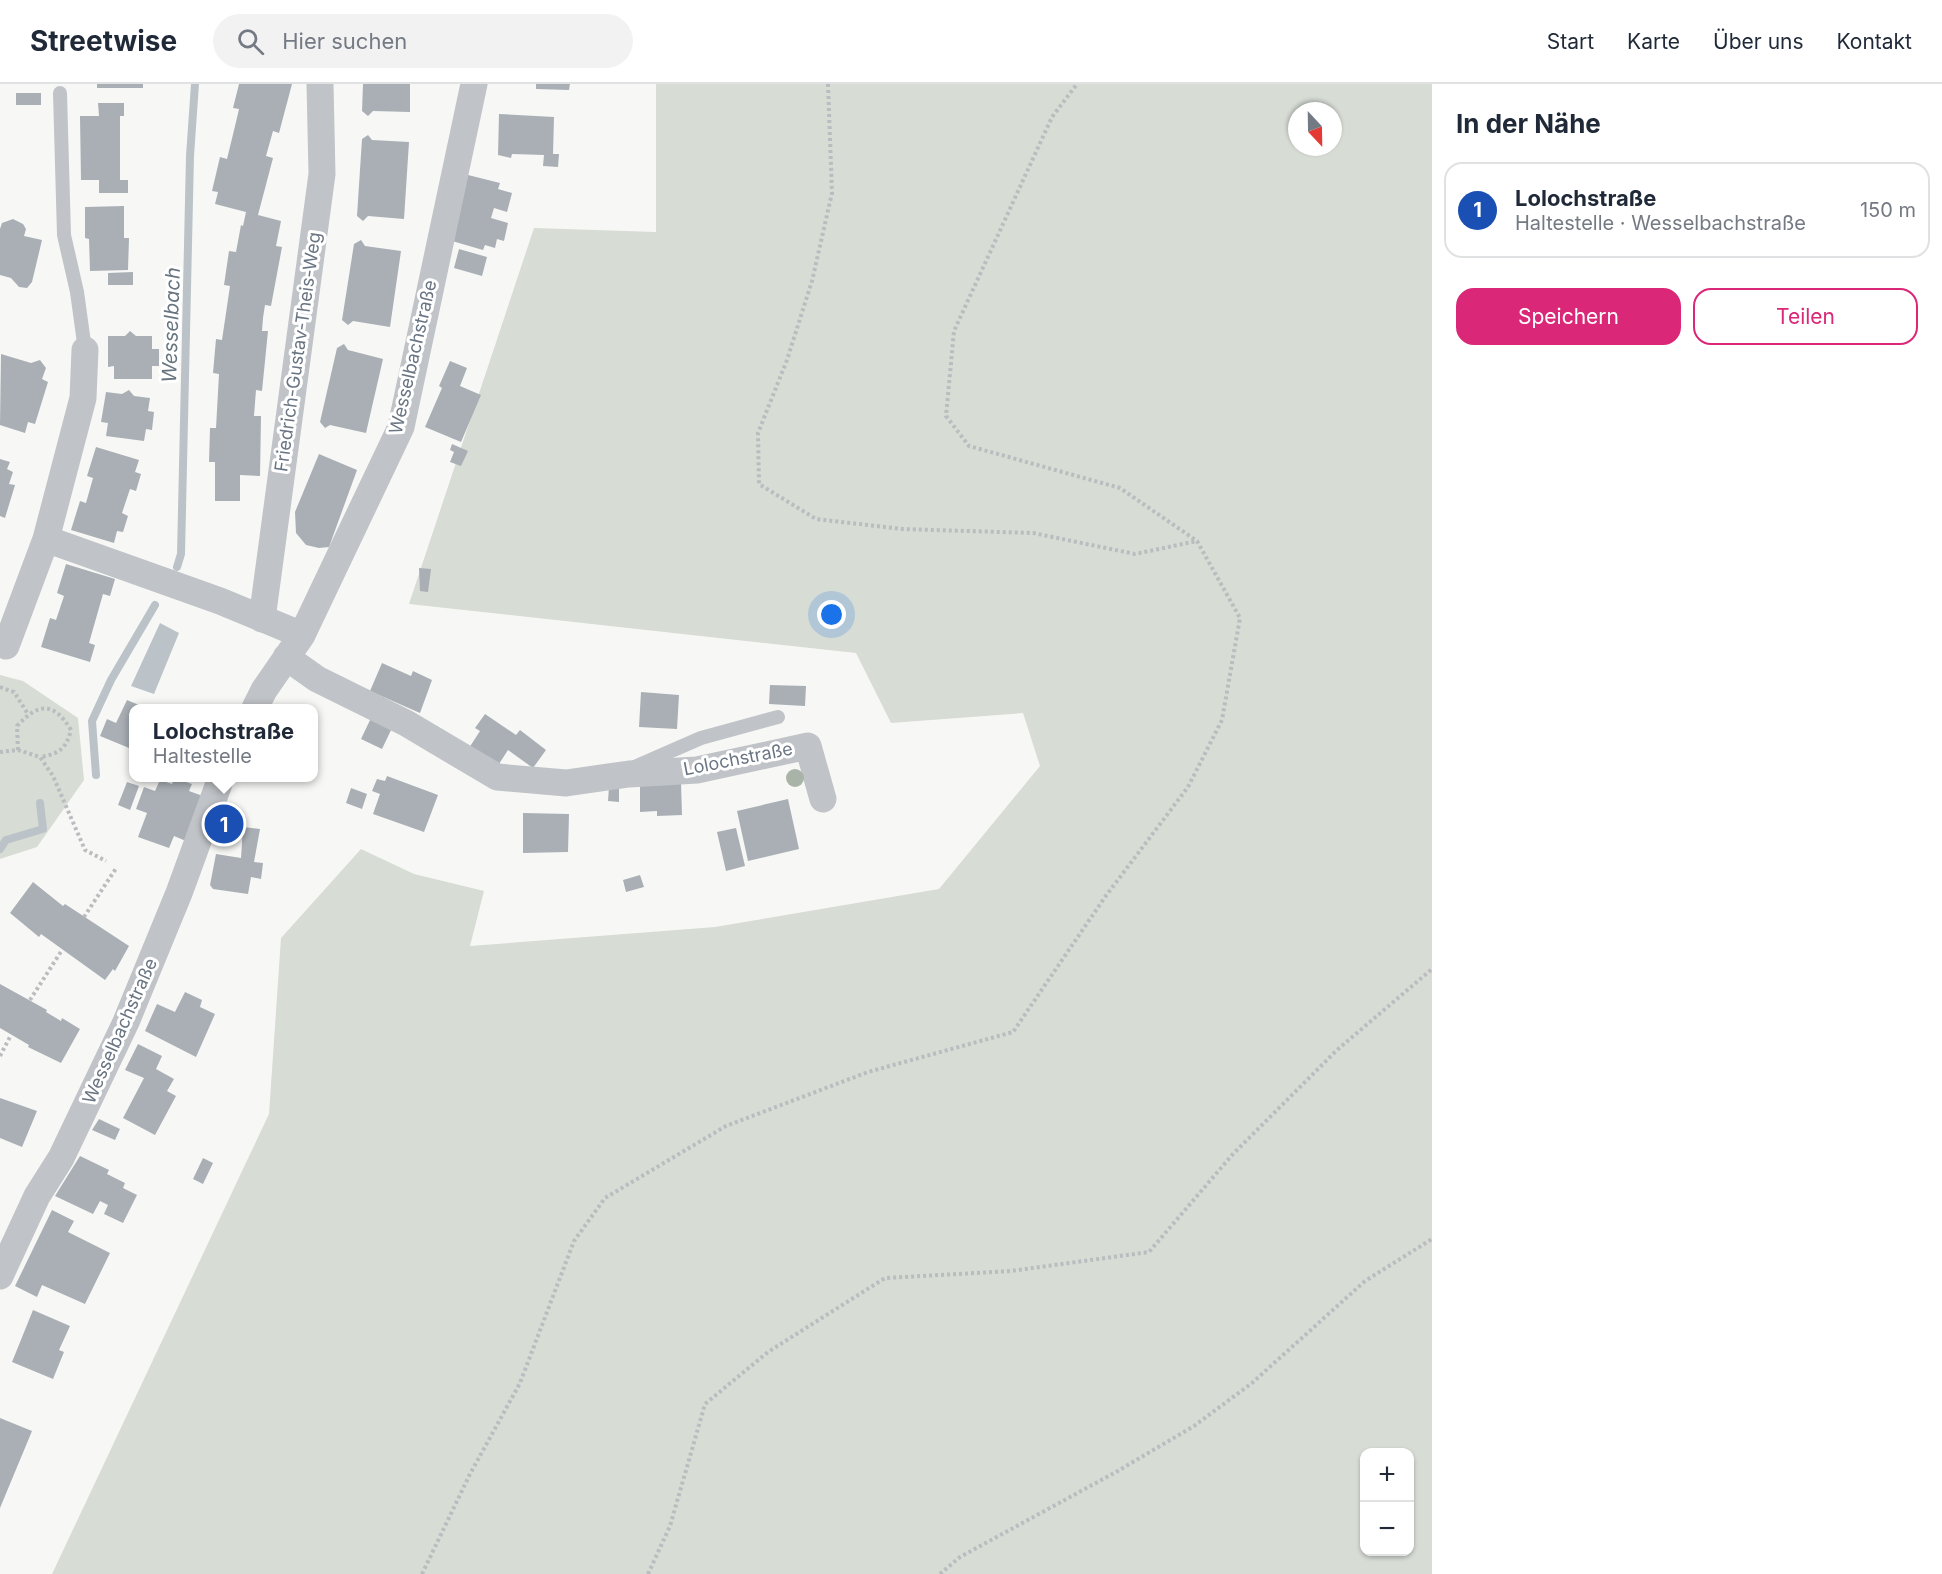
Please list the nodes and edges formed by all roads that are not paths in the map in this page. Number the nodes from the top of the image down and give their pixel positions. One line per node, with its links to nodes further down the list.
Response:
1 (320, 84): 6 (street, Friedrich-Gustav-Theis-Weg)
2 (474, 84): 7 (street, Wesselbachstraße)
3 (60, 93): 4 (lane)
4 (85, 350): 5 (street)
5 (46, 539): 6 (street); 8 (street)
6 (262, 619): 7 (street)
7 (302, 636): 9 (street, Wesselbachstraße)
8 (6, 646)
9 (286, 657): 10 (street, Wesselbachstraße); 12 (street, Lolochstraße)
10 (257, 704)
11 (778, 717): 12 (lane)
12 (629, 774): 14 (street, Lolochstraße)
13 (219, 782): 15 (street, Wesselbachstraße)
14 (823, 799)
15 (0, 1276)

